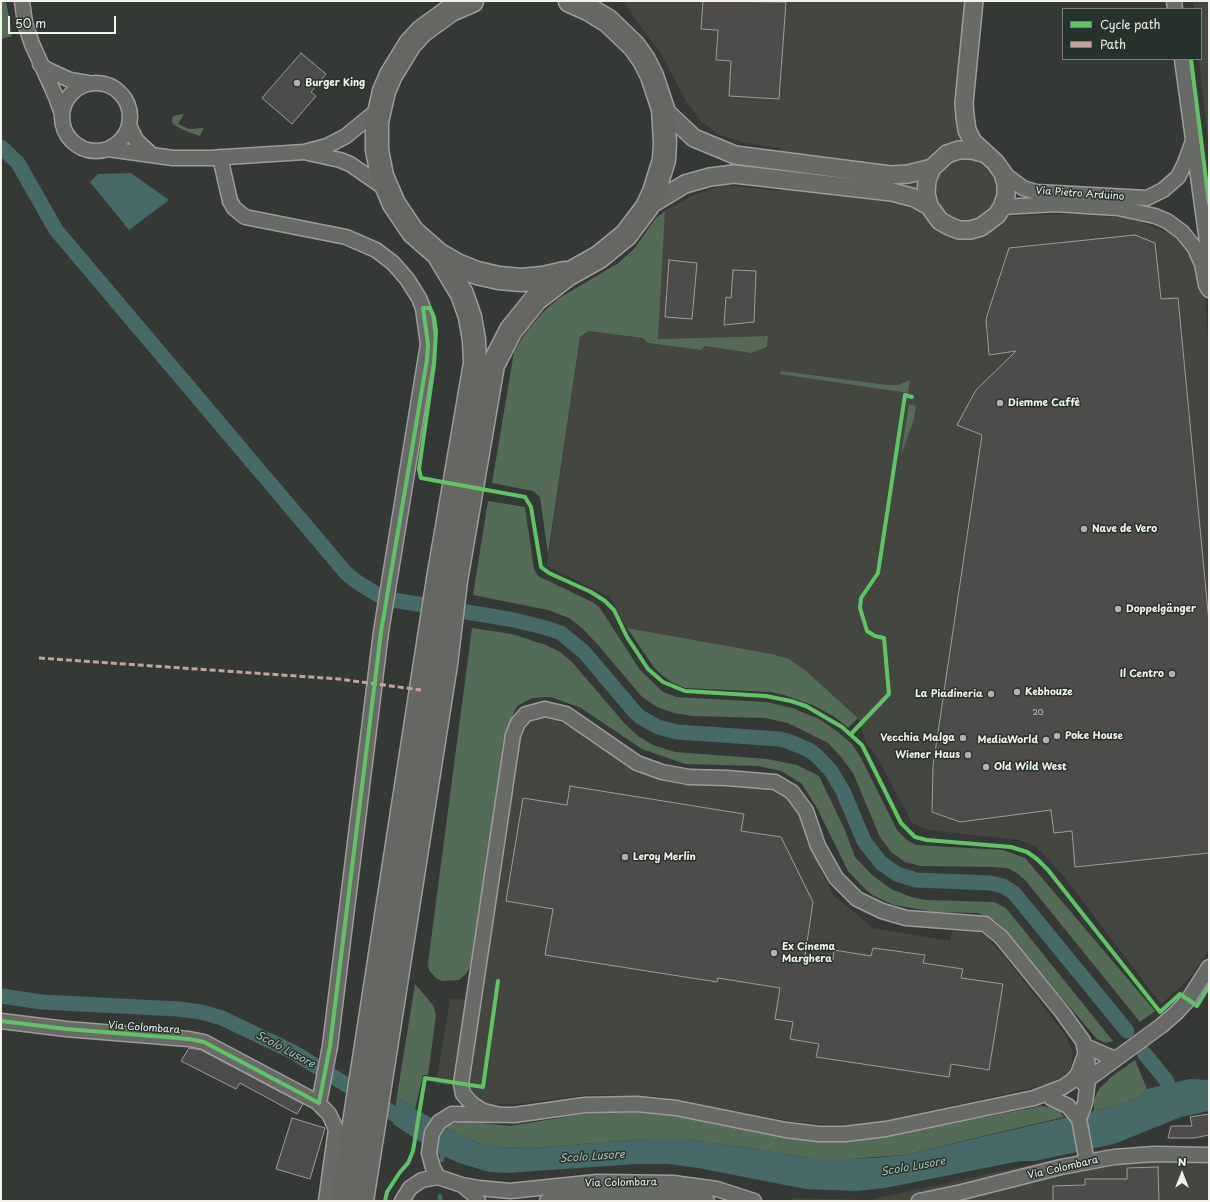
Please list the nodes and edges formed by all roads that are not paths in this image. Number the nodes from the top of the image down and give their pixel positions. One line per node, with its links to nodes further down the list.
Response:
1 (22, 1): 8 (street)
2 (472, 1): 10 (main road)
3 (570, 1): 6 (main road)
4 (595, 1): 6 (main road)
5 (974, 1): 17 (street)
6 (608, 21): 11 (main road)
7 (1182, 60): 14 (street, Via Pietro Arduino)
8 (39, 62): 9 (street); 12 (street)
9 (88, 83): 12 (street); 13 (street)
10 (380, 109): 16 (street); 22 (main road)
11 (663, 109): 20 (street); 25 (main road)
12 (62, 114): 15 (street)
13 (129, 125): 15 (street); 18 (street)
14 (1193, 141): 23 (street, Via Pietro Arduino); 27 (street, Via Pietro Arduino)
15 (108, 148): 18 (street)
16 (304, 152): 19 (street); 22 (street)
17 (983, 153): 20 (street); 21 (street)
18 (152, 155): 19 (street)
19 (220, 157): 37 (street)
20 (932, 168): 24 (street)
21 (1003, 174): 23 (street, Via Pietro Arduino); 26 (street)
22 (387, 189): 28 (main road)
23 (1138, 198): 27 (street, Via Pietro Arduino)
24 (929, 206): 25 (street); 26 (street)
25 (647, 207): 29 (main road)
26 (1002, 207): 30 (street)
27 (1208, 252)
28 (438, 254): 29 (main road); 31 (main road)
29 (584, 266): 31 (main road)
30 (1209, 290)
31 (447, 580): 42 (main road)
32 (1209, 967): 35 (street)
33 (1, 1021): 37 (street, Via Colombara)
34 (1085, 1050): 35 (street); 36 (street); 38 (street); 40 (street)
35 (1117, 1058): 36 (street)
36 (1088, 1080): 39 (street); 41 (street)
37 (320, 1098): 47 (street, Via Colombara)
38 (1034, 1098): 39 (street); 40 (street)
39 (1051, 1098): 41 (street)
40 (501, 1115): 45 (street)
41 (1078, 1119): 43 (street)
42 (363, 1130): 48 (main road); 49 (main road)
43 (1085, 1155): 44 (street, Via Colombara); 55 (street, Via Colombara)
44 (1209, 1155)
45 (436, 1174): 46 (street, Via Colombara); 50 (street)
46 (462, 1185): 51 (street); 54 (street, Via Colombara)
47 (326, 1201)
48 (342, 1201)
49 (362, 1201)
50 (402, 1201)
51 (478, 1201)
52 (547, 1201): 53 (street, Via Colombara)
53 (707, 1201)
54 (754, 1201)
55 (919, 1201)

